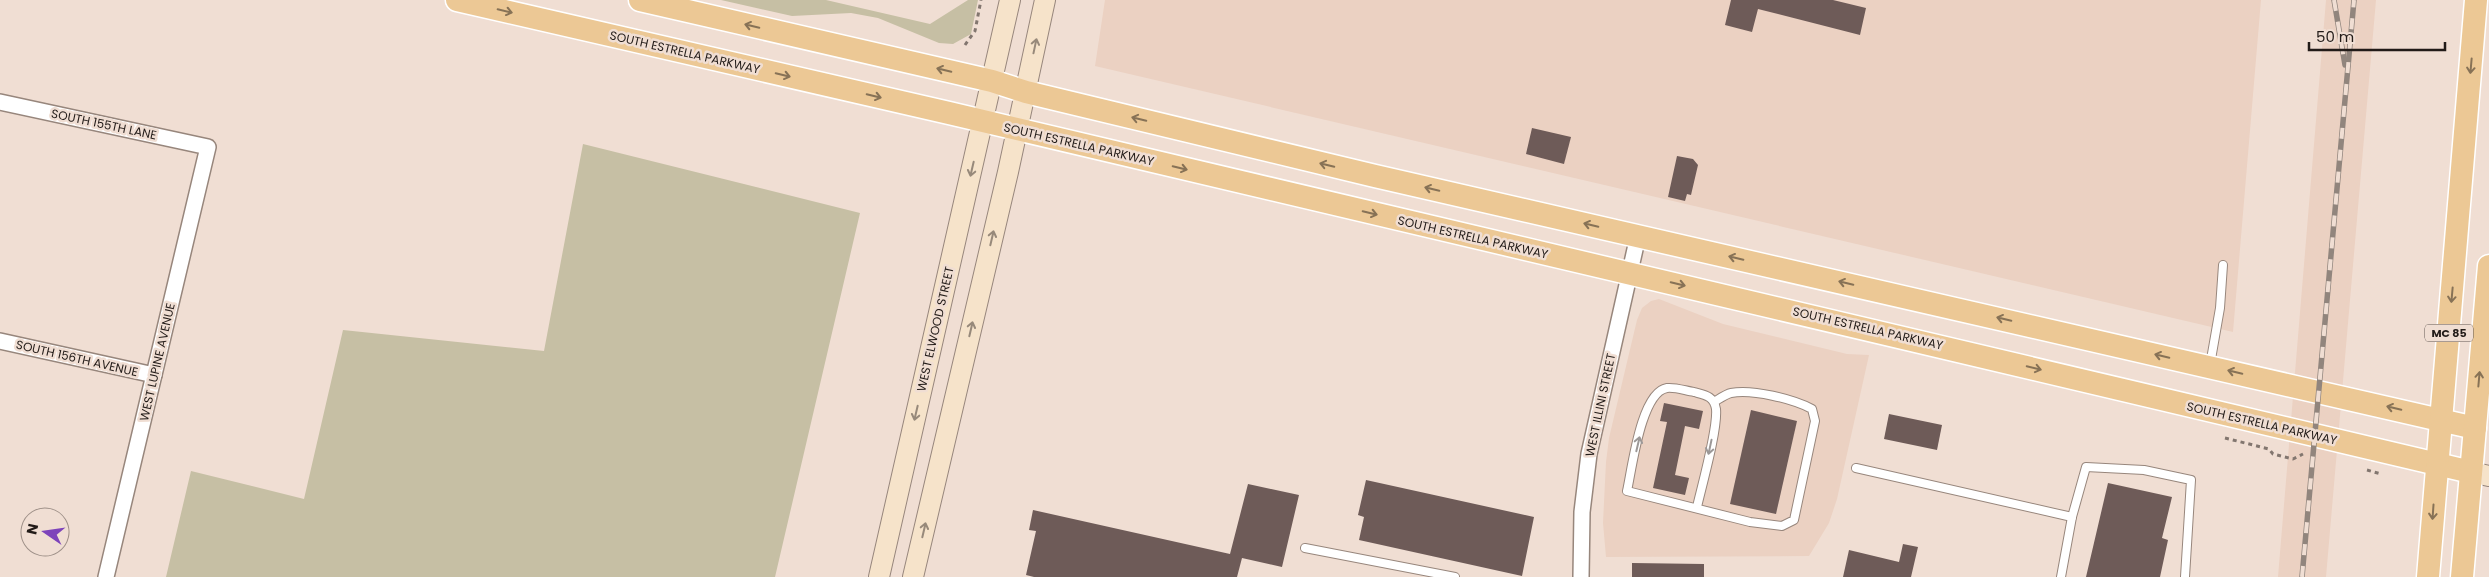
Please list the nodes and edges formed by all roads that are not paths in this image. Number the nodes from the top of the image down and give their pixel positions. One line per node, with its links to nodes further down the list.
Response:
1 (457, 0): 9 (main road, SOUTH ESTRELLA PARKWAY, one-way to 9)
2 (1010, 0): 6 (main road, WEST ELWOOD STREET)
3 (1045, 0): 7 (main road, one-way to 3)
4 (2476, 0): 20 (main road, MC 85, one-way to 20)
5 (649, 1): 6 (main road, one-way to 5)
6 (992, 81): 7 (main road); 9 (main road, WEST ELWOOD STREET)
7 (1026, 92): 10 (main road); 12 (main road, one-way to 7)
8 (0, 102): 11 (street, SOUTH 155TH LANE)
9 (982, 121): 10 (main road, SOUTH ESTRELLA PARKWAY); 29 (main road, WEST ELWOOD STREET, one-way to 29)
10 (1017, 129): 15 (main road, SOUTH ESTRELLA PARKWAY, one-way to 15); 30 (main road, one-way to 10)
11 (208, 147): 18 (street, WEST LUPINE AVENUE)
12 (1638, 236): 15 (street, WEST ILLINI STREET); 17 (main road, one-way to 12)
13 (2223, 265): 17 (lane)
14 (2489, 266): 21 (main road, MC 85, one-way to 14)
15 (1630, 272): 22 (main road, SOUTH ESTRELLA PARKWAY, one-way to 22); 32 (street, WEST ILLINI STREET)
16 (0, 341): 18 (street, SOUTH 156TH AVENUE)
17 (2210, 367): 20 (main road, one-way to 17)
18 (154, 375): 28 (street, WEST LUPINE AVENUE)
19 (1714, 402): 25 (lane, one-way to 25); 25 (lane, one-way to 19); 25 (lane)
20 (2441, 420): 21 (main road); 22 (main road, MC 85)
21 (2482, 430): 24 (main road, MC 85)
22 (2437, 463): 24 (main road, SOUTH ESTRELLA PARKWAY); 35 (main road, MC 85, one-way to 35)
23 (1856, 468): 26 (lane)
24 (2480, 474): 36 (main road, MC 85)
25 (1697, 508)
26 (2072, 517): 33 (lane); 34 (lane)
27 (1305, 548): 31 (lane)
28 (106, 577)
29 (879, 577)
30 (913, 577)
31 (1455, 577)
32 (1581, 577)
33 (2061, 577)
34 (2186, 577)
35 (2428, 577)
36 (2462, 577)

